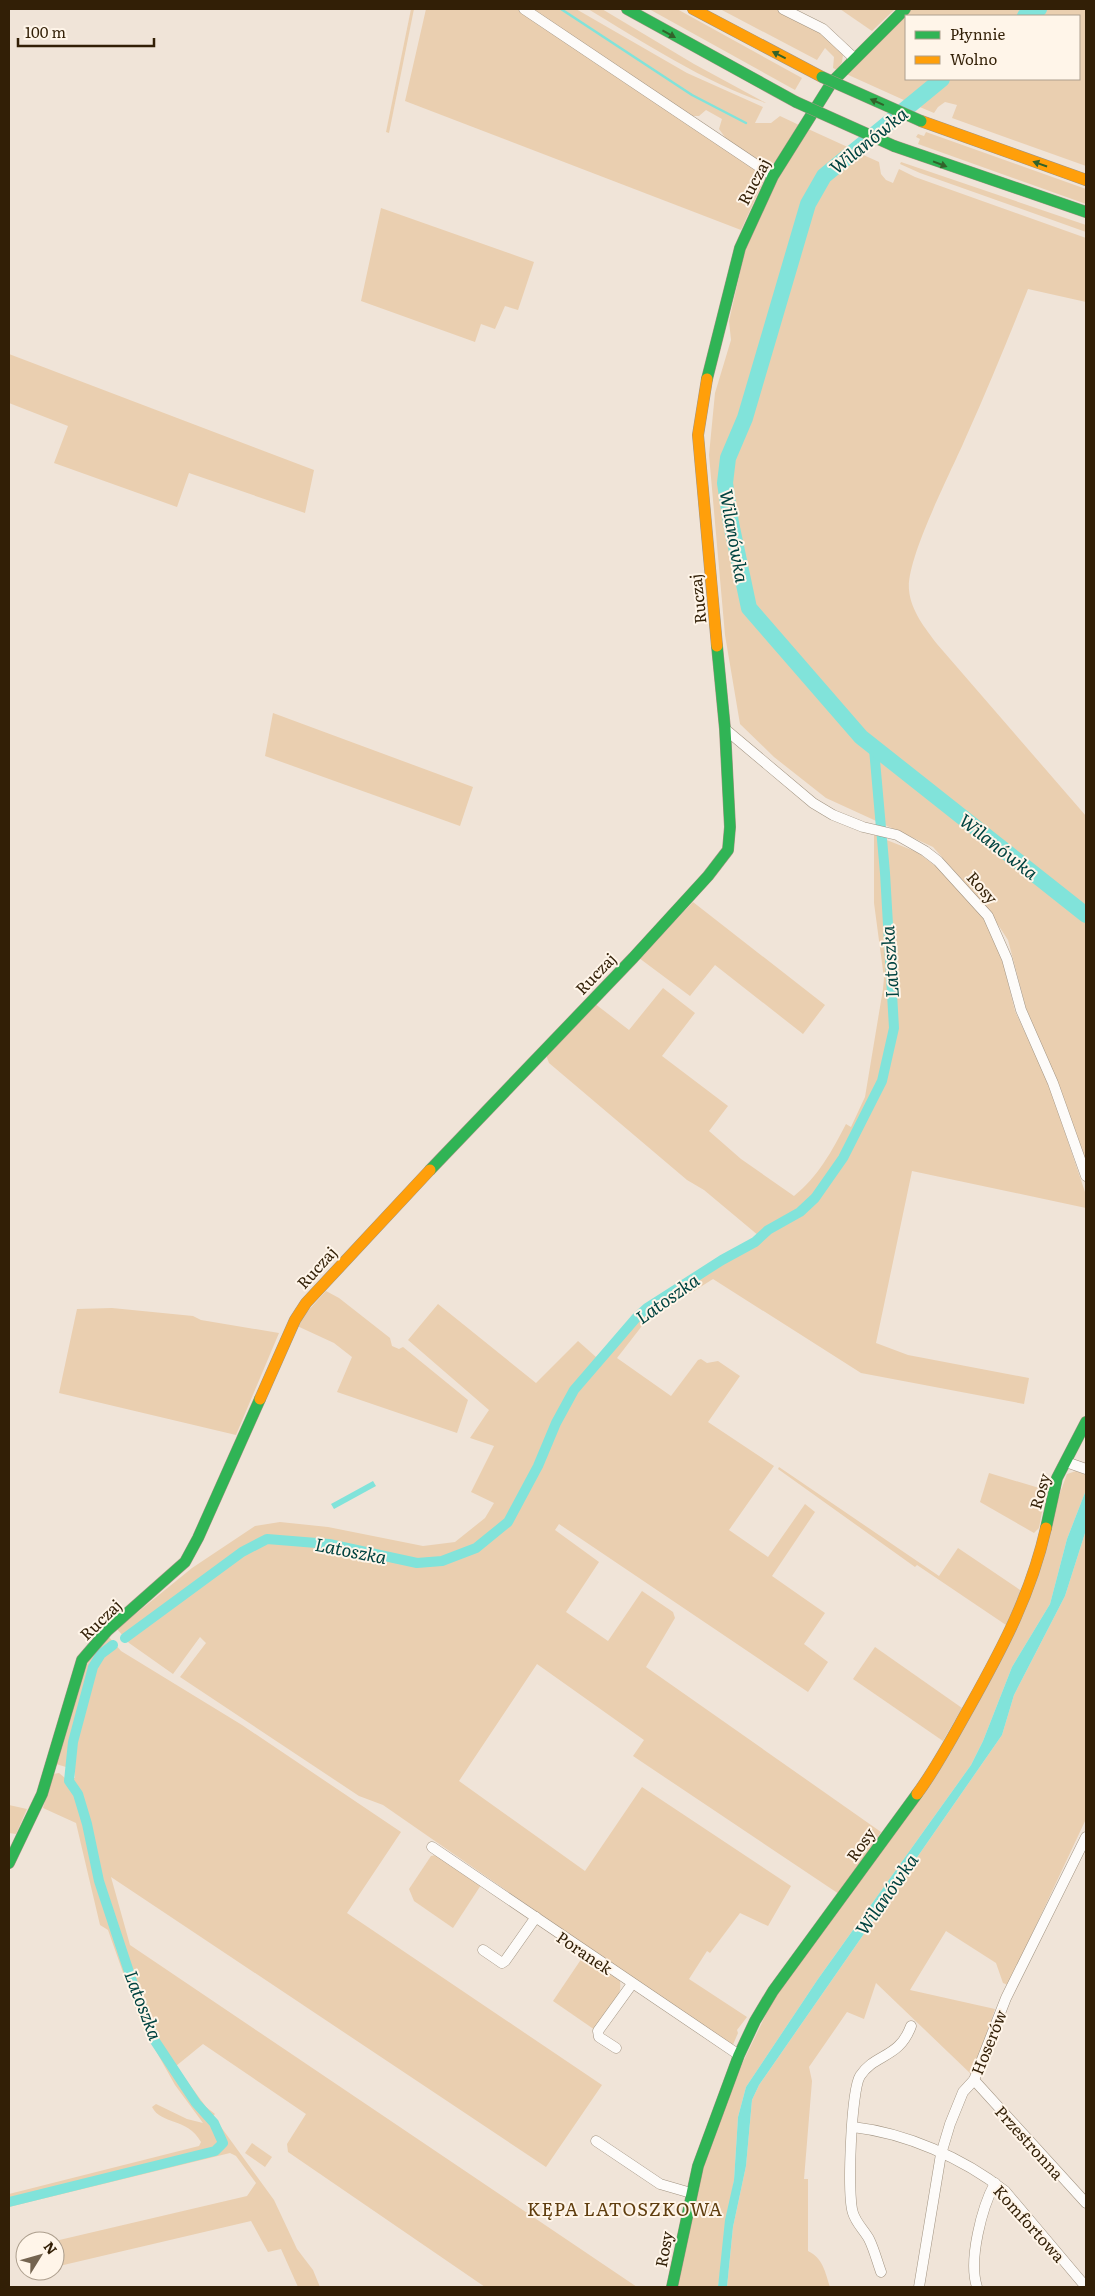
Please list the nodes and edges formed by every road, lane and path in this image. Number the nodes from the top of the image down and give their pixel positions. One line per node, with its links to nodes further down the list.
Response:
1 (524, 9): 7 (street)
2 (627, 9): 9 (main road, one-way to 9, bridge)
3 (693, 9): 8 (main road, one-way to 3, bridge)
4 (782, 9): 6 (street)
5 (905, 9): 6 (main road, Ruczaj)
6 (854, 58): 7 (main road, Ruczaj)
7 (773, 176): 10 (main road, Ruczaj)
8 (1086, 180)
9 (1086, 212)
10 (725, 729): 11 (street, Rosy); 17 (main road, Ruczaj)
11 (1086, 1176)
12 (1086, 1422): 13 (main road, Rosy)
13 (1066, 1462): 14 (street); 23 (main road, Rosy)
14 (1086, 1469)
15 (1086, 1837): 24 (street, Hoserów)
16 (432, 1847): 18 (street, Poranek)
17 (9, 1863)
18 (536, 1918): 19 (street); 20 (street, Poranek)
19 (483, 1950)
20 (632, 1984): 22 (street); 23 (street, Poranek)
21 (910, 2026): 25 (street)
22 (616, 2048)
23 (739, 2055): 29 (main road, Rosy)
24 (974, 2080): 27 (street, Hoserów); 30 (street, Przestronna)
25 (852, 2127): 27 (street, Komfortowa); 31 (street)
26 (596, 2141): 29 (street)
27 (941, 2154): 28 (street, Komfortowa); 33 (street, Hoserów)
28 (995, 2183): 34 (street); 35 (street, Komfortowa)
29 (691, 2194): 32 (main road, Rosy)
30 (1086, 2203)
31 (881, 2272)
32 (672, 2287)
33 (919, 2287)
34 (977, 2287)
35 (1086, 2287)

